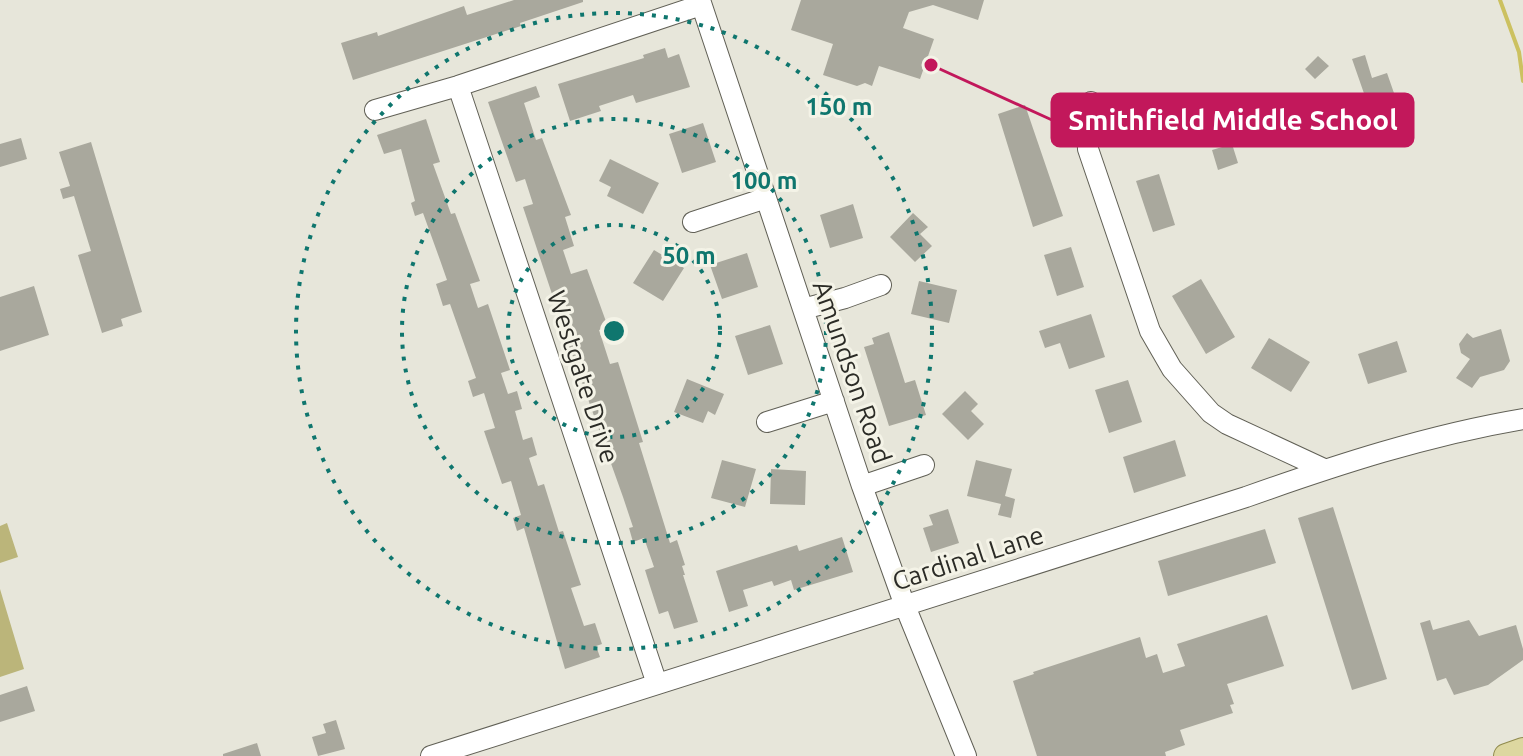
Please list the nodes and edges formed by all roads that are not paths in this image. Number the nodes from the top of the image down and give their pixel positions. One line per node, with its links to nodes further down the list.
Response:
1 (700, 3): 2 (street); 5 (street, Amundson Road)
2 (458, 86): 4 (street); 16 (street, Westgate Drive)
3 (1091, 102): 13 (street)
4 (375, 110)
5 (766, 198): 6 (street); 8 (street, Amundson Road)
6 (693, 222)
7 (881, 285): 8 (street)
8 (803, 309): 9 (street, Amundson Road)
9 (834, 401): 11 (street); 14 (street, Amundson Road)
10 (1523, 419): 13 (street, Cardinal Lane)
11 (767, 422)
12 (924, 465): 14 (street)
13 (1324, 469): 15 (street, Cardinal Lane)
14 (862, 486): 15 (street, Amundson Road)
15 (905, 606): 16 (street, Cardinal Lane); 19 (street, Amundson Road)
16 (657, 684): 18 (street, Cardinal Lane)
17 (1523, 750): 20 (main road)
18 (431, 756)
19 (966, 756)
20 (1506, 756)

